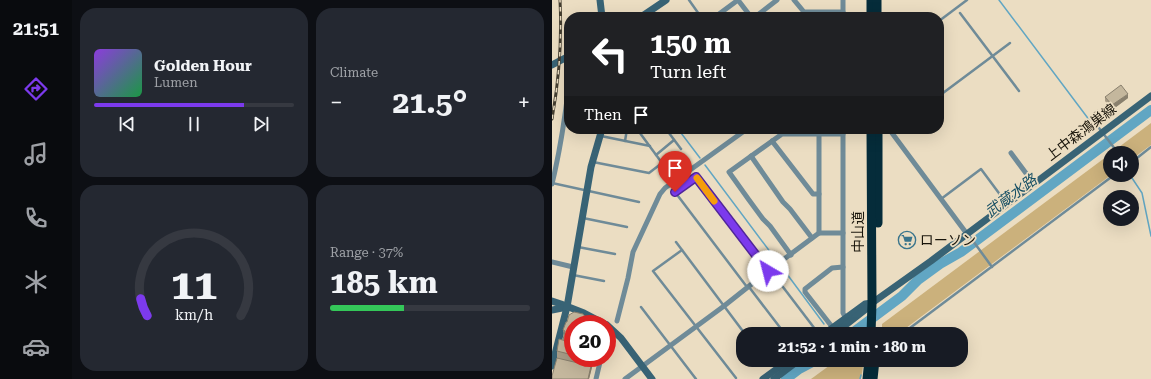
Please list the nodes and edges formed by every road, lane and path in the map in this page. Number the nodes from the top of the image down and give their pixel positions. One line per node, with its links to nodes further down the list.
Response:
1 (666, 0): 12 (street)
2 (689, 0): 13 (lane)
3 (738, 0): 14 (street); 15 (street)
4 (777, 0): 16 (street)
5 (794, 0): 17 (street)
6 (843, 0): 18 (street)
7 (871, 0): 19 (highway)
8 (877, 0): 20 (highway)
9 (968, 0): 22 (lane)
10 (602, 1): 11 (street)
11 (602, 12)
12 (648, 12)
13 (697, 12)
14 (722, 12)
15 (747, 12)
16 (761, 12)
17 (804, 12)
18 (843, 12)
19 (871, 12)
20 (878, 12)
21 (960, 13): 24 (lane)
22 (944, 17)
23 (1010, 43): 24 (lane)
24 (993, 56): 27 (lane); 28 (lane)
25 (564, 59): 26 (street)
26 (552, 65)
27 (1019, 91)
28 (944, 92)
29 (1151, 96): 31 (street, 上中森鴻巣線)
30 (564, 127): 56 (street)
31 (1102, 132): 47 (lane); 57 (street, 上中森鴻巣線)
32 (600, 134): 54 (street)
33 (606, 134): 44 (lane)
34 (626, 134): 44 (lane)
35 (640, 134): 46 (lane)
36 (670, 134): 43 (lane)
37 (740, 134): 88 (street)
38 (820, 134): 45 (street); 59 (street)
39 (843, 134): 66 (street)
40 (871, 134): 82 (highway, 中山道)
41 (878, 134): 82 (highway, 中山道)
42 (893, 134): 60 (street)
43 (674, 140): 49 (lane); 51 (lane)
44 (625, 141): 46 (lane)
45 (772, 141): 52 (street); 59 (street)
46 (650, 146): 51 (lane)
47 (1113, 146)
48 (1151, 147): 53 (lane)
49 (681, 150)
50 (1011, 153): 57 (street)
51 (656, 154): 54 (lane)
52 (751, 156): 68 (street); 73 (street)
53 (1139, 156)
54 (592, 162): 58 (street)
55 (1105, 182): 76 (lane)
56 (552, 184): 58 (lane)
57 (1034, 184): 62 (street, 上中森鴻巣線)
58 (587, 191): 61 (lane); 63 (street)
59 (819, 194): 65 (street)
60 (941, 199): 62 (lane); 67 (street)
61 (639, 202)
62 (1007, 204): 67 (street, 上中森鴻巣線)
63 (582, 218): 64 (lane); 70 (street)
64 (627, 227)
65 (819, 233): 66 (street); 68 (street)
66 (843, 233): 75 (street)
67 (969, 235): 76 (lane); 82 (street, 上中森鴻巣線)
68 (812, 238): 73 (street)
69 (676, 242): 71 (lane)
70 (577, 247): 72 (lane); 77 (street)
71 (682, 250): 83 (lane); 90 (lane)
72 (615, 254)
73 (791, 254): 78 (street)
74 (552, 262): 77 (street)
75 (843, 267): 89 (street); 94 (street)
76 (992, 267): 97 (lane)
77 (573, 271): 79 (lane); 84 (street)
78 (769, 271): 80 (street); 80 (lane); 93 (lane)
79 (604, 281)
80 (748, 287): 83 (street); 92 (lane)
81 (552, 302): 84 (street)
82 (875, 304): 89 (street, 上中森鴻巣線); 96 (highway, 中山道)
83 (724, 306): 90 (street); 91 (lane)
84 (567, 307): 86 (street); 87 (street); 100 (street)
85 (641, 307): 99 (lane)
86 (552, 310)
87 (588, 315)
88 (617, 321)
89 (847, 321): 95 (street, 上中森鴻巣線)
90 (696, 327): 99 (street); 107 (lane)
91 (740, 327)
92 (779, 327)
93 (813, 327)
94 (830, 327)
95 (839, 327)
96 (874, 327)
97 (911, 327)
98 (616, 334): 102 (street)
99 (671, 346): 102 (street); 111 (lane)
100 (552, 366)
101 (599, 367): 108 (street)
102 (643, 367): 109 (street); 110 (street)
103 (779, 367): 112 (street)
104 (790, 367): 113 (street)
105 (867, 367): 114 (highway)
106 (874, 367): 115 (highway)
107 (736, 378)
108 (596, 379)
109 (625, 379)
110 (652, 379)
111 (696, 379)
112 (763, 379)
113 (774, 379)
114 (866, 379)
115 (873, 379)

